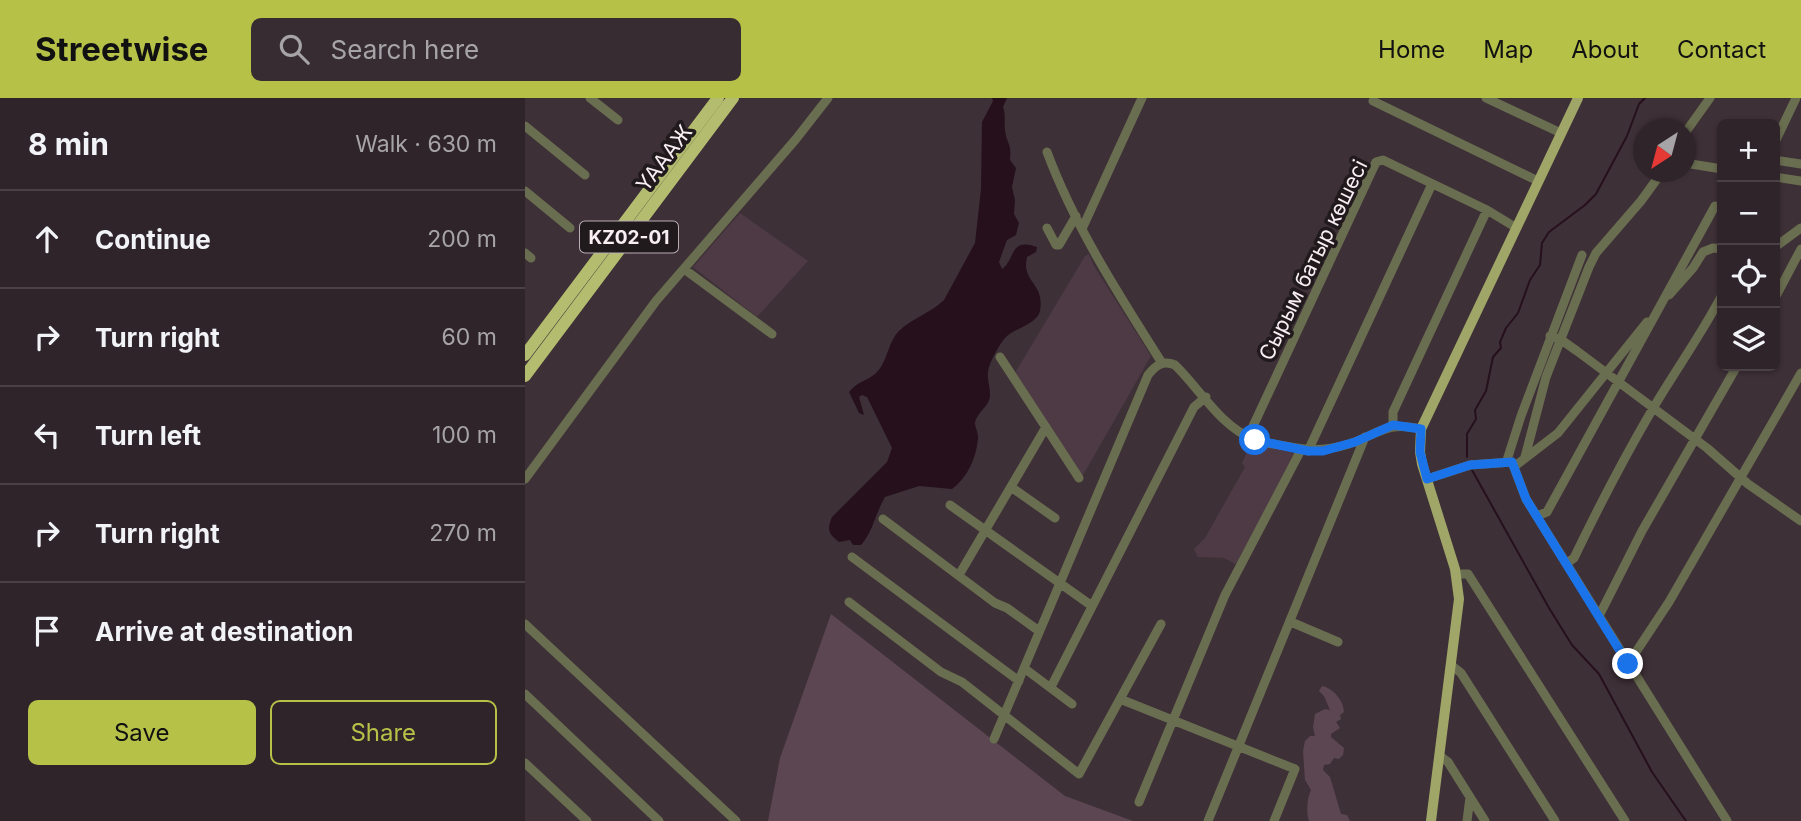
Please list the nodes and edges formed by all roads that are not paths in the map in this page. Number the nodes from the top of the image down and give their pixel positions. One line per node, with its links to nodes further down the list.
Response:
1 (590, 98): 12 (street)
2 (718, 98): 46 (highway, ҮАААЖ / KZ02-01)
3 (733, 98): 52 (highway, ҮАААЖ / KZ02-01)
4 (828, 98): 40 (street)
5 (1143, 98): 35 (street)
6 (1486, 98): 15 (street)
7 (1578, 98): 15 (main road)
8 (1710, 98): 11 (street)
9 (1796, 98): 14 (street)
10 (1373, 101): 23 (street)
11 (1695, 119)
12 (618, 120)
13 (525, 126): 21 (street)
14 (1780, 132)
15 (1561, 133): 23 (main road)
16 (1047, 152): 30 (street)
17 (1780, 161): 18 (street)
18 (1801, 163)
19 (1696, 165): 20 (street)
20 (1717, 168)
21 (585, 175)
22 (1780, 178): 24 (street)
23 (1538, 181): 31 (main road)
24 (1801, 181)
25 (1655, 182): 45 (street)
26 (1432, 184): 29 (street, Сырым батыр көшесі); 59 (street, Сырым батыр көшесі); 62 (street)
27 (525, 191): 32 (street)
28 (1715, 206): 43 (street)
29 (1487, 211): 31 (street, Сырым батыр көшесі); 56 (street)
30 (1076, 216): 33 (street); 35 (street)
31 (1515, 227): 58 (main road)
32 (570, 228)
33 (1047, 228)
34 (1801, 228): 36 (street)
35 (1082, 229): 48 (street)
36 (1778, 245)
37 (1717, 248): 43 (street)
38 (1801, 249): 41 (street)
39 (1582, 255): 45 (street)
40 (684, 269): 44 (street); 67 (street)
41 (1780, 289)
42 (1717, 305): 55 (street)
43 (1658, 308): 50 (street); 53 (street)
44 (772, 334)
45 (1555, 337): 50 (street); 63 (street); 64 (street)
46 (525, 355)
47 (1000, 356): 57 (street)
48 (1162, 363): 54 (street); 80 (street)
49 (1734, 371): 61 (street)
50 (1605, 373): 53 (street); 63 (street)
51 (1801, 373): 65 (street)
52 (525, 376)
53 (1618, 383): 55 (street); 71 (street)
54 (1206, 397): 59 (street); 82 (street)
55 (1653, 410): 61 (street); 77 (street)
56 (1393, 425): 58 (street); 60 (street)
57 (1046, 427): 66 (street); 69 (street)
58 (1421, 429): 68 (main road)
59 (1248, 437): 62 (street)
60 (1365, 437): 62 (street); 84 (street)
61 (1694, 440): 65 (street); 83 (street)
62 (1304, 450): 98 (street)
63 (1525, 457): 64 (street)
64 (1511, 463): 68 (street); 71 (street)
65 (1740, 477): 74 (street); 89 (street)
66 (1079, 478)
67 (525, 479)
68 (1427, 479): 78 (main road)
69 (1011, 487): 73 (street); 75 (street)
70 (950, 505): 75 (street)
71 (1537, 516): 77 (street)
72 (883, 519): 79 (street)
73 (1055, 519)
74 (1801, 521)
75 (986, 530): 79 (street); 80 (street)
76 (852, 557): 92 (street)
77 (1567, 563): 83 (street)
78 (1456, 573): 90 (main road); 114 (street)
79 (959, 575): 87 (street)
80 (1060, 583): 82 (street); 87 (street)
81 (849, 602): 97 (street)
82 (1092, 606): 93 (street)
83 (1598, 616): 89 (street)
84 (1291, 622): 88 (street); 100 (street)
85 (525, 624): 107 (street)
86 (1161, 624): 95 (street)
87 (1039, 631): 91 (street)
88 (1338, 642)
89 (1628, 664): 115 (street)
90 (1451, 666): 101 (main road); 113 (street)
91 (1024, 668): 92 (street); 93 (street)
92 (1019, 681): 97 (street)
93 (1051, 687): 96 (street)
94 (525, 694): 106 (street)
95 (1120, 699): 97 (street); 98 (street)
96 (1072, 704)
97 (1005, 715): 99 (street)
98 (1172, 720): 100 (street); 104 (street)
99 (994, 740)
100 (1239, 747): 108 (street); 109 (street)
101 (1441, 757): 103 (street); 110 (main road)
102 (525, 763): 105 (street)
103 (1470, 797): 111 (street); 112 (street)
104 (1139, 802)
105 (587, 821)
106 (659, 821)
107 (736, 821)
108 (1208, 821)
109 (1274, 821)
110 (1431, 821)
111 (1467, 821)
112 (1485, 821)
113 (1555, 821)
114 (1625, 821)
115 (1727, 821)

